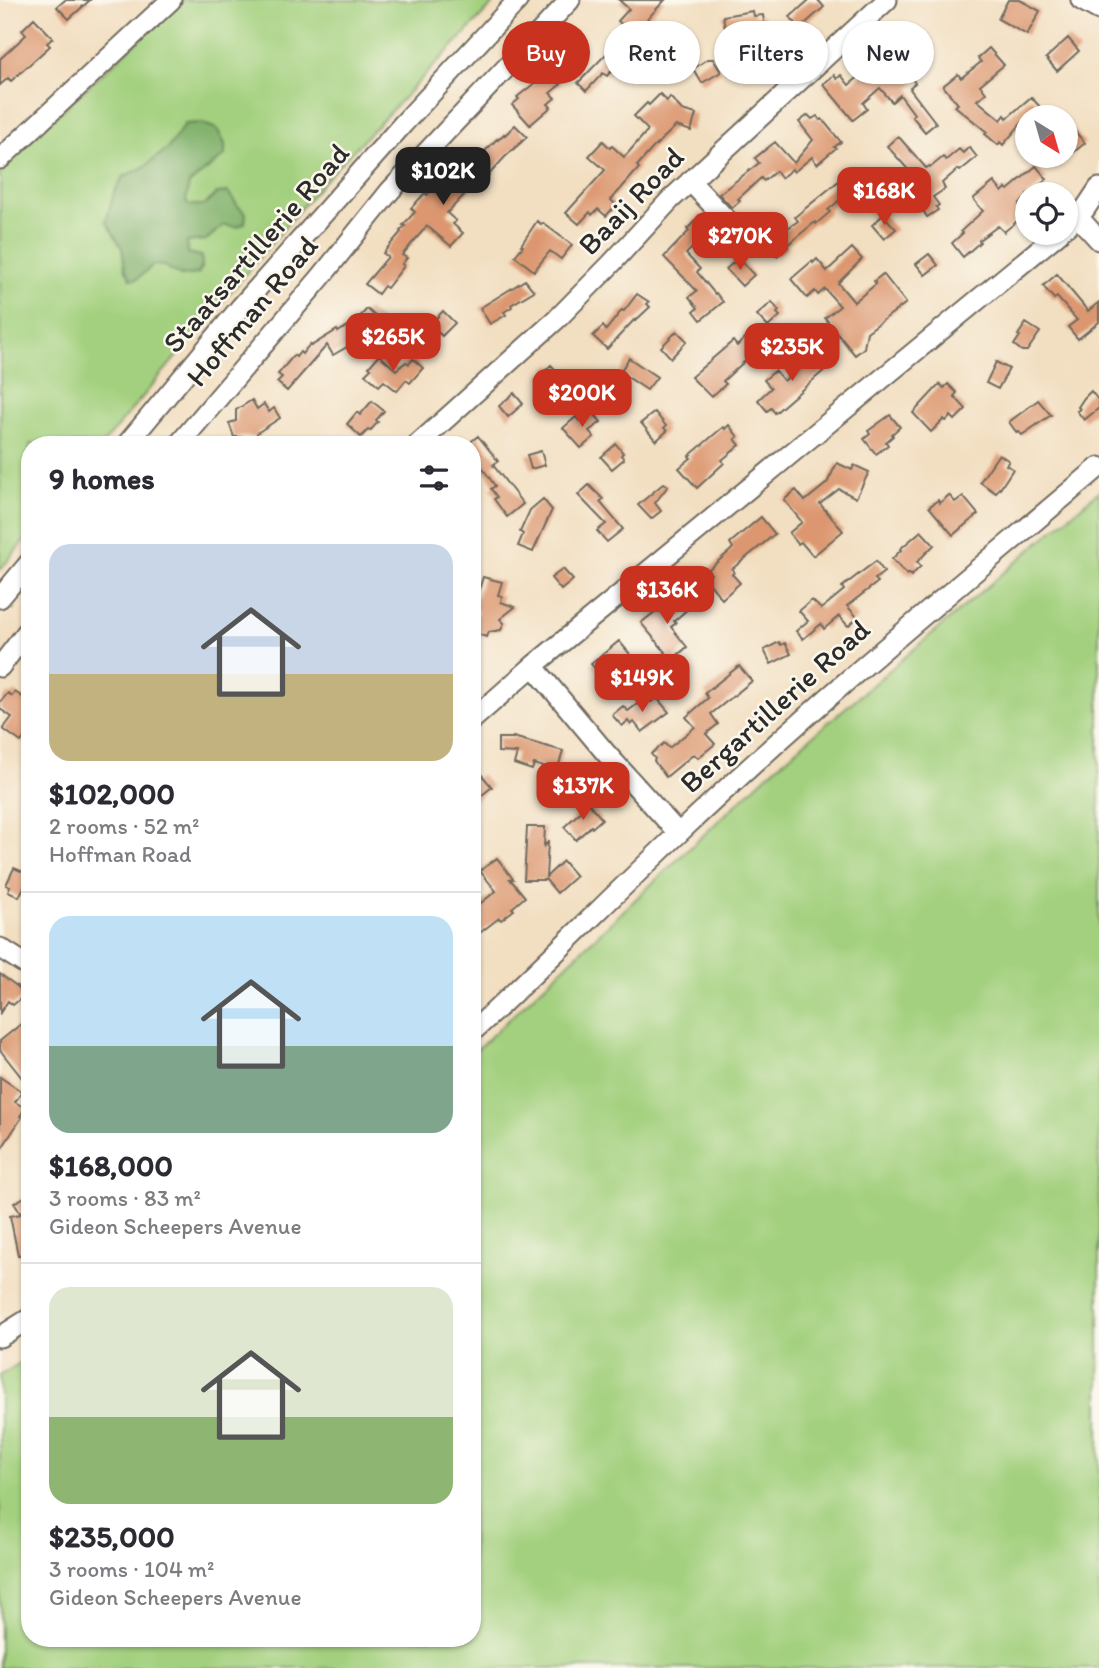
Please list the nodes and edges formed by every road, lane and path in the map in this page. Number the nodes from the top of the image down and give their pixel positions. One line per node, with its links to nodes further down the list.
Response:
1 (171, 0): 7 (street)
2 (518, 0): 15 (street, Staatsartillerie Road)
3 (570, 0): 16 (street, Hoffman Road)
4 (887, 0): 8 (street, Baaij Road)
5 (1081, 0): 6 (street)
6 (1099, 10)
7 (0, 159)
8 (690, 181): 12 (street); 17 (street, Baaij Road)
9 (1099, 188): 10 (street)
10 (1078, 216)
11 (1078, 226): 13 (street)
12 (739, 233)
13 (1099, 240)
14 (1044, 245): 22 (street)
15 (134, 436)
16 (188, 436)
17 (427, 436)
18 (1099, 467): 25 (street, Bergartillerie Road)
19 (21, 573): 20 (street)
20 (0, 598)
21 (21, 640): 23 (street)
22 (533, 666): 24 (street); 25 (street)
23 (0, 667)
24 (481, 712)
25 (678, 833): 28 (street, Bergartillerie Road)
26 (0, 948): 27 (street)
27 (21, 961)
28 (481, 1024)
29 (21, 1324): 30 (street)
30 (0, 1337)

